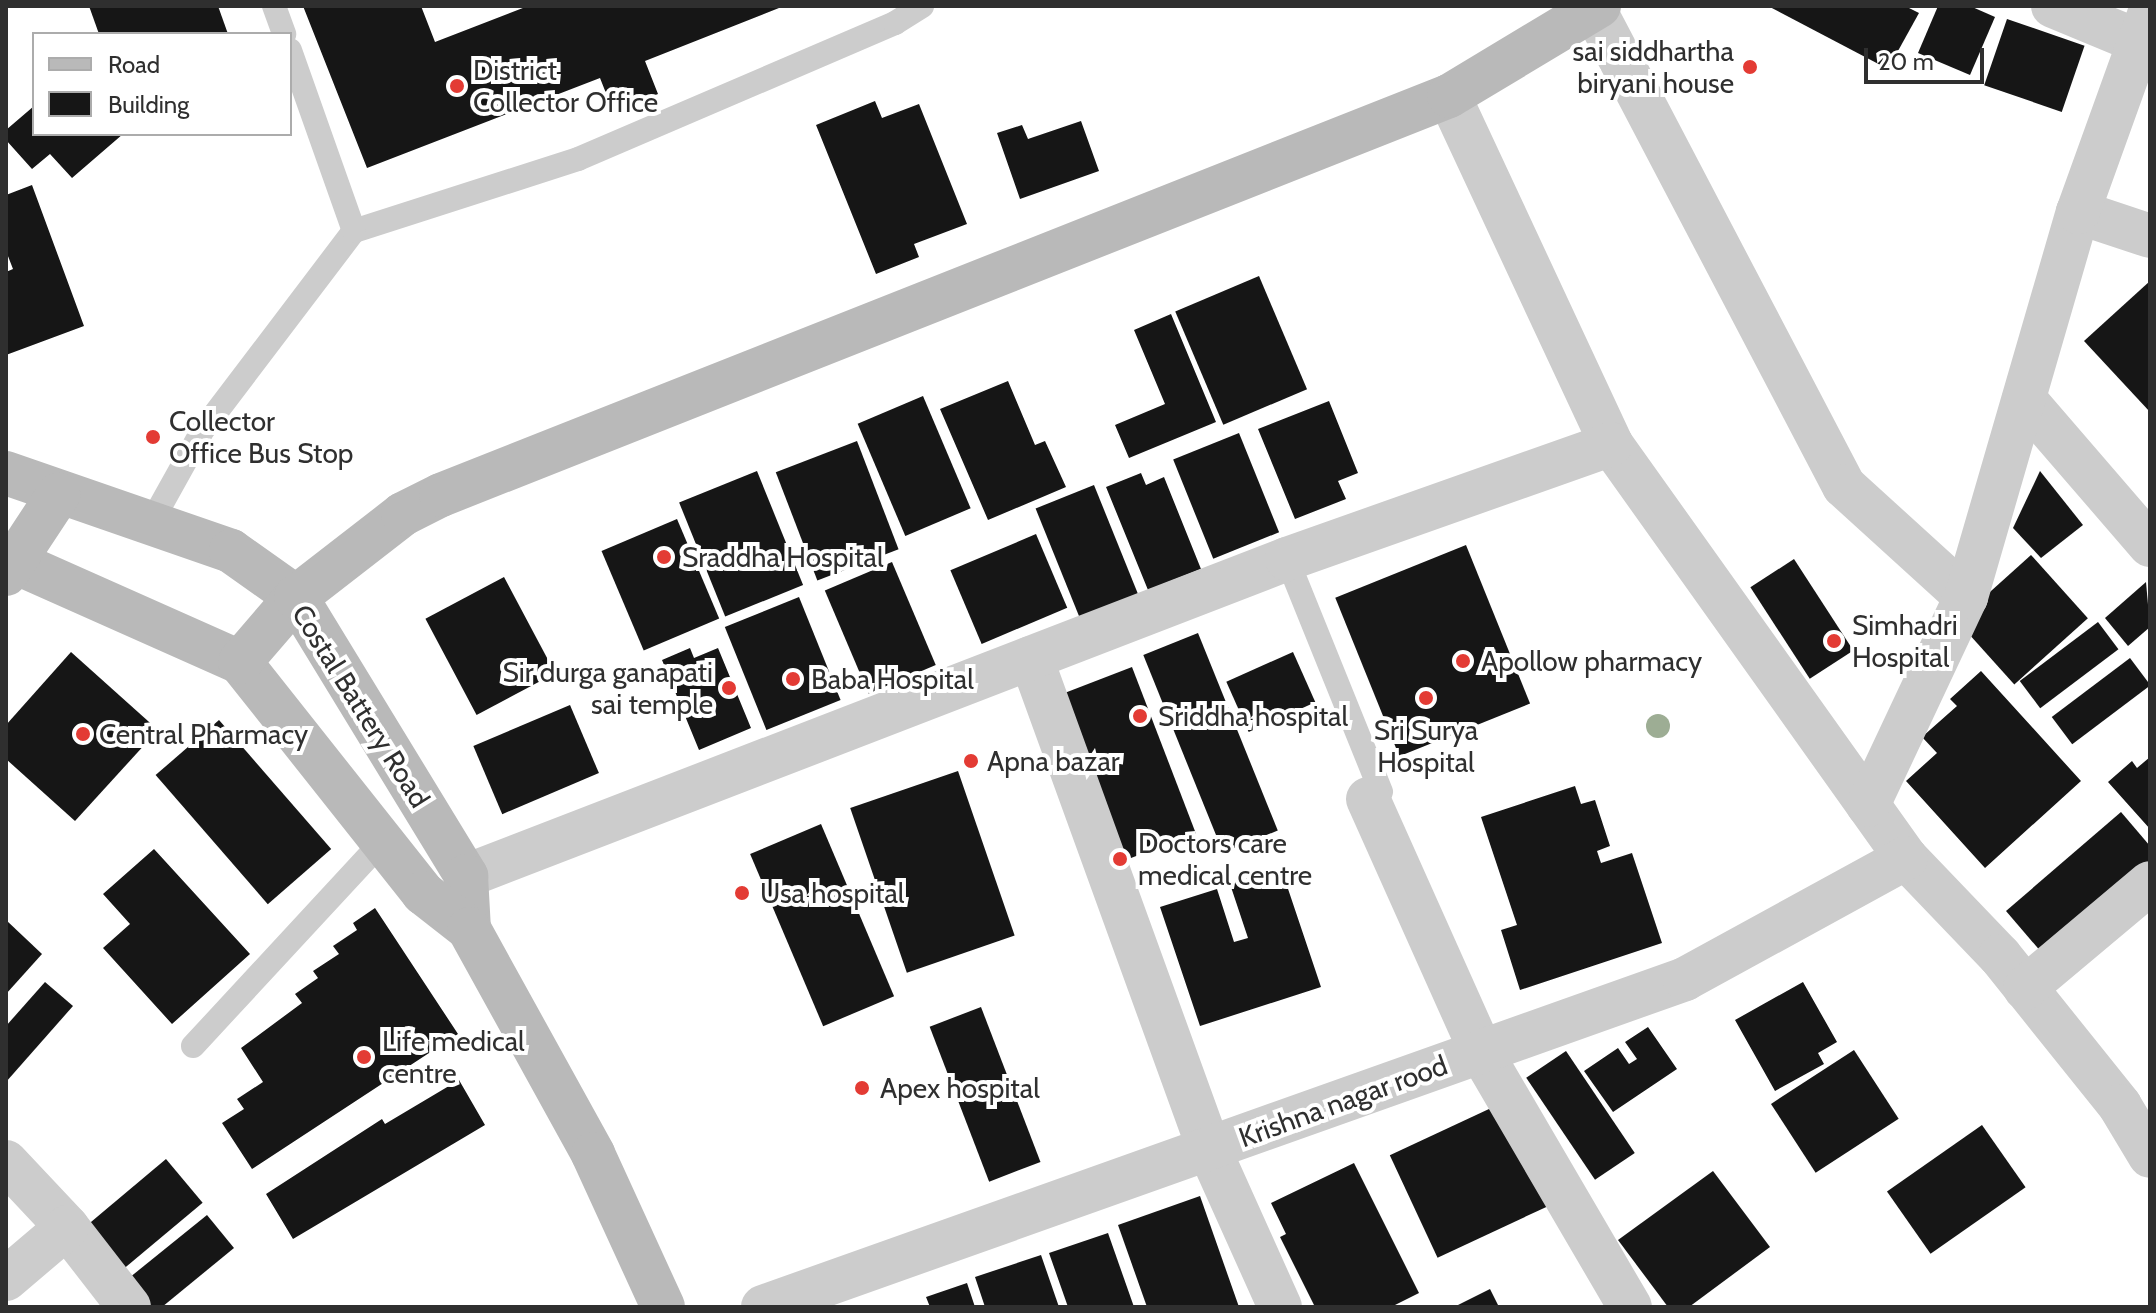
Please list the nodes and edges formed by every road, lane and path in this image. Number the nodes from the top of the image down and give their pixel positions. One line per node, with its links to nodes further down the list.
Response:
1 (274, 6): 6 (lane)
2 (922, 6): 10 (lane)
3 (2053, 6): 5 (street)
4 (1597, 8): 8 (street); 21 (street)
5 (2144, 27): 9 (street)
6 (283, 32)
7 (292, 56): 10 (lane)
8 (1449, 96): 13 (street); 20 (street)
9 (2078, 212): 11 (street); 12 (street)
10 (354, 231): 16 (lane)
11 (2150, 236)
12 (2024, 399): 17 (street); 21 (street)
13 (1611, 444): 18 (street); 25 (street)
14 (6, 473): 15 (street, Costal Battery Road)
15 (58, 495): 16 (street, Costal Battery Road); 19 (street)
16 (152, 521): 20 (street, Costal Battery Road)
17 (2150, 545)
18 (1287, 559): 22 (street); 24 (lane)
19 (9, 565): 23 (street, Costal Battery Road)
20 (296, 597): 23 (street); 28 (street, Costal Battery Road)
21 (1966, 597): 25 (street)
22 (1031, 658): 28 (street); 34 (street)
23 (240, 662): 26 (street, Costal Battery Road)
24 (1374, 795): 33 (street)
25 (1868, 805): 27 (street)
26 (382, 842): 30 (street, Costal Battery Road); 32 (lane)
27 (1906, 858): 31 (street); 33 (street, Krishna nagar rood)
28 (466, 876): 30 (street, Costal Battery Road)
29 (2150, 883): 31 (street)
30 (469, 929): 40 (street, Costal Battery Road)
31 (2025, 988): 35 (street)
32 (193, 1046)
33 (1481, 1052): 34 (street, Krishna nagar rood); 43 (street)
34 (1209, 1149): 41 (street, Krishna nagar rood); 42 (street)
35 (2150, 1156)
36 (6, 1162): 37 (street)
37 (67, 1227): 38 (street); 39 (street)
38 (6, 1279)
39 (129, 1307)
40 (663, 1307)
41 (763, 1307)
42 (1280, 1307)
43 (1630, 1307)

